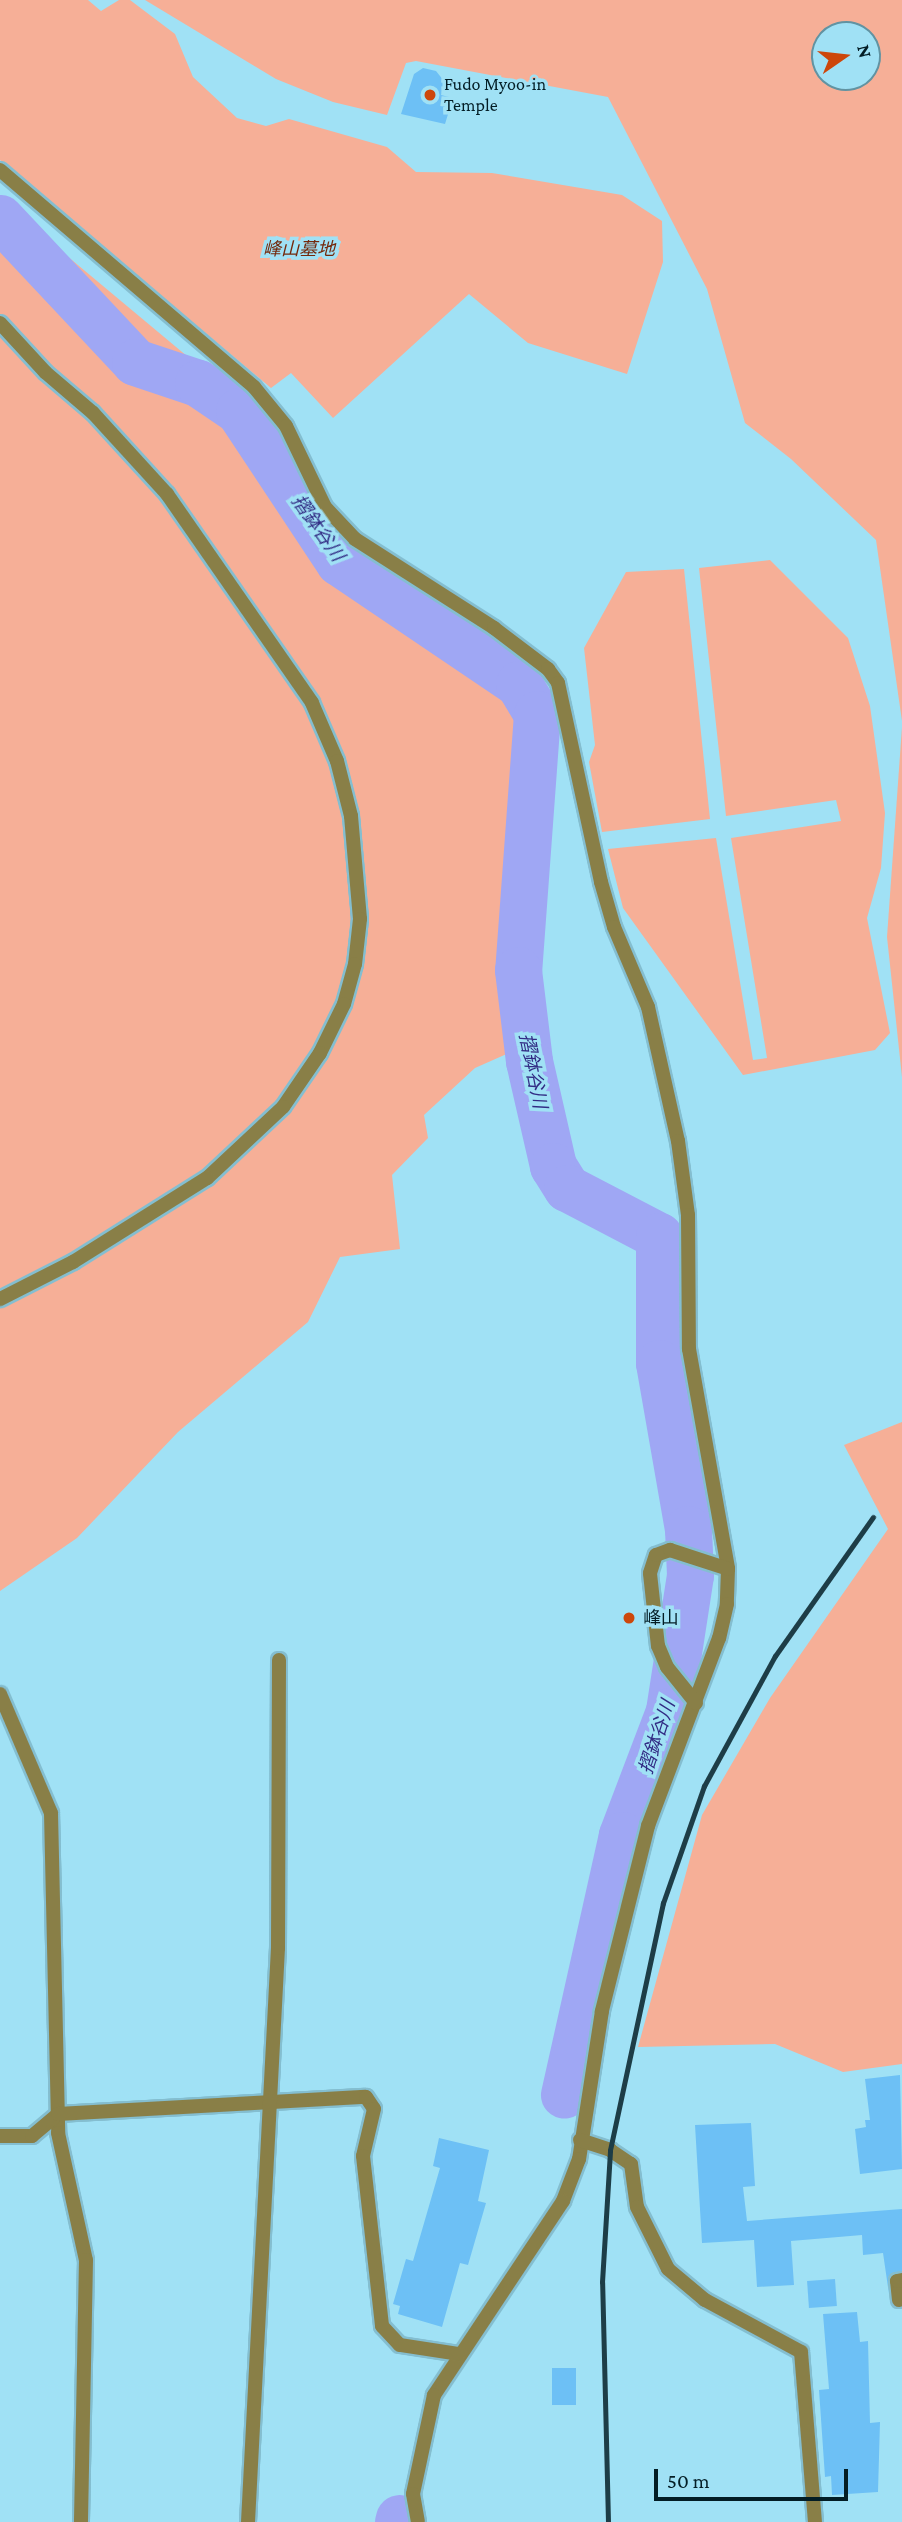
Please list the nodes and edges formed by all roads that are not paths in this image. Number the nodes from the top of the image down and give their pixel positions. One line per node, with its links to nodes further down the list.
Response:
1 (0, 170): 4 (street)
2 (0, 323): 3 (street)
3 (0, 1299)
4 (728, 1569): 7 (street); 7 (street)
5 (279, 1660): 8 (street)
6 (0, 1694): 9 (street)
7 (696, 1703): 11 (street)
8 (271, 2098): 9 (street); 14 (street); 16 (street)
9 (58, 2114): 10 (street); 15 (street)
10 (0, 2136)
11 (580, 2140): 14 (street); 18 (street)
12 (902, 2280): 13 (street)
13 (899, 2300)
14 (459, 2354): 17 (street)
15 (81, 2522)
16 (248, 2522)
17 (418, 2522)
18 (815, 2522)

